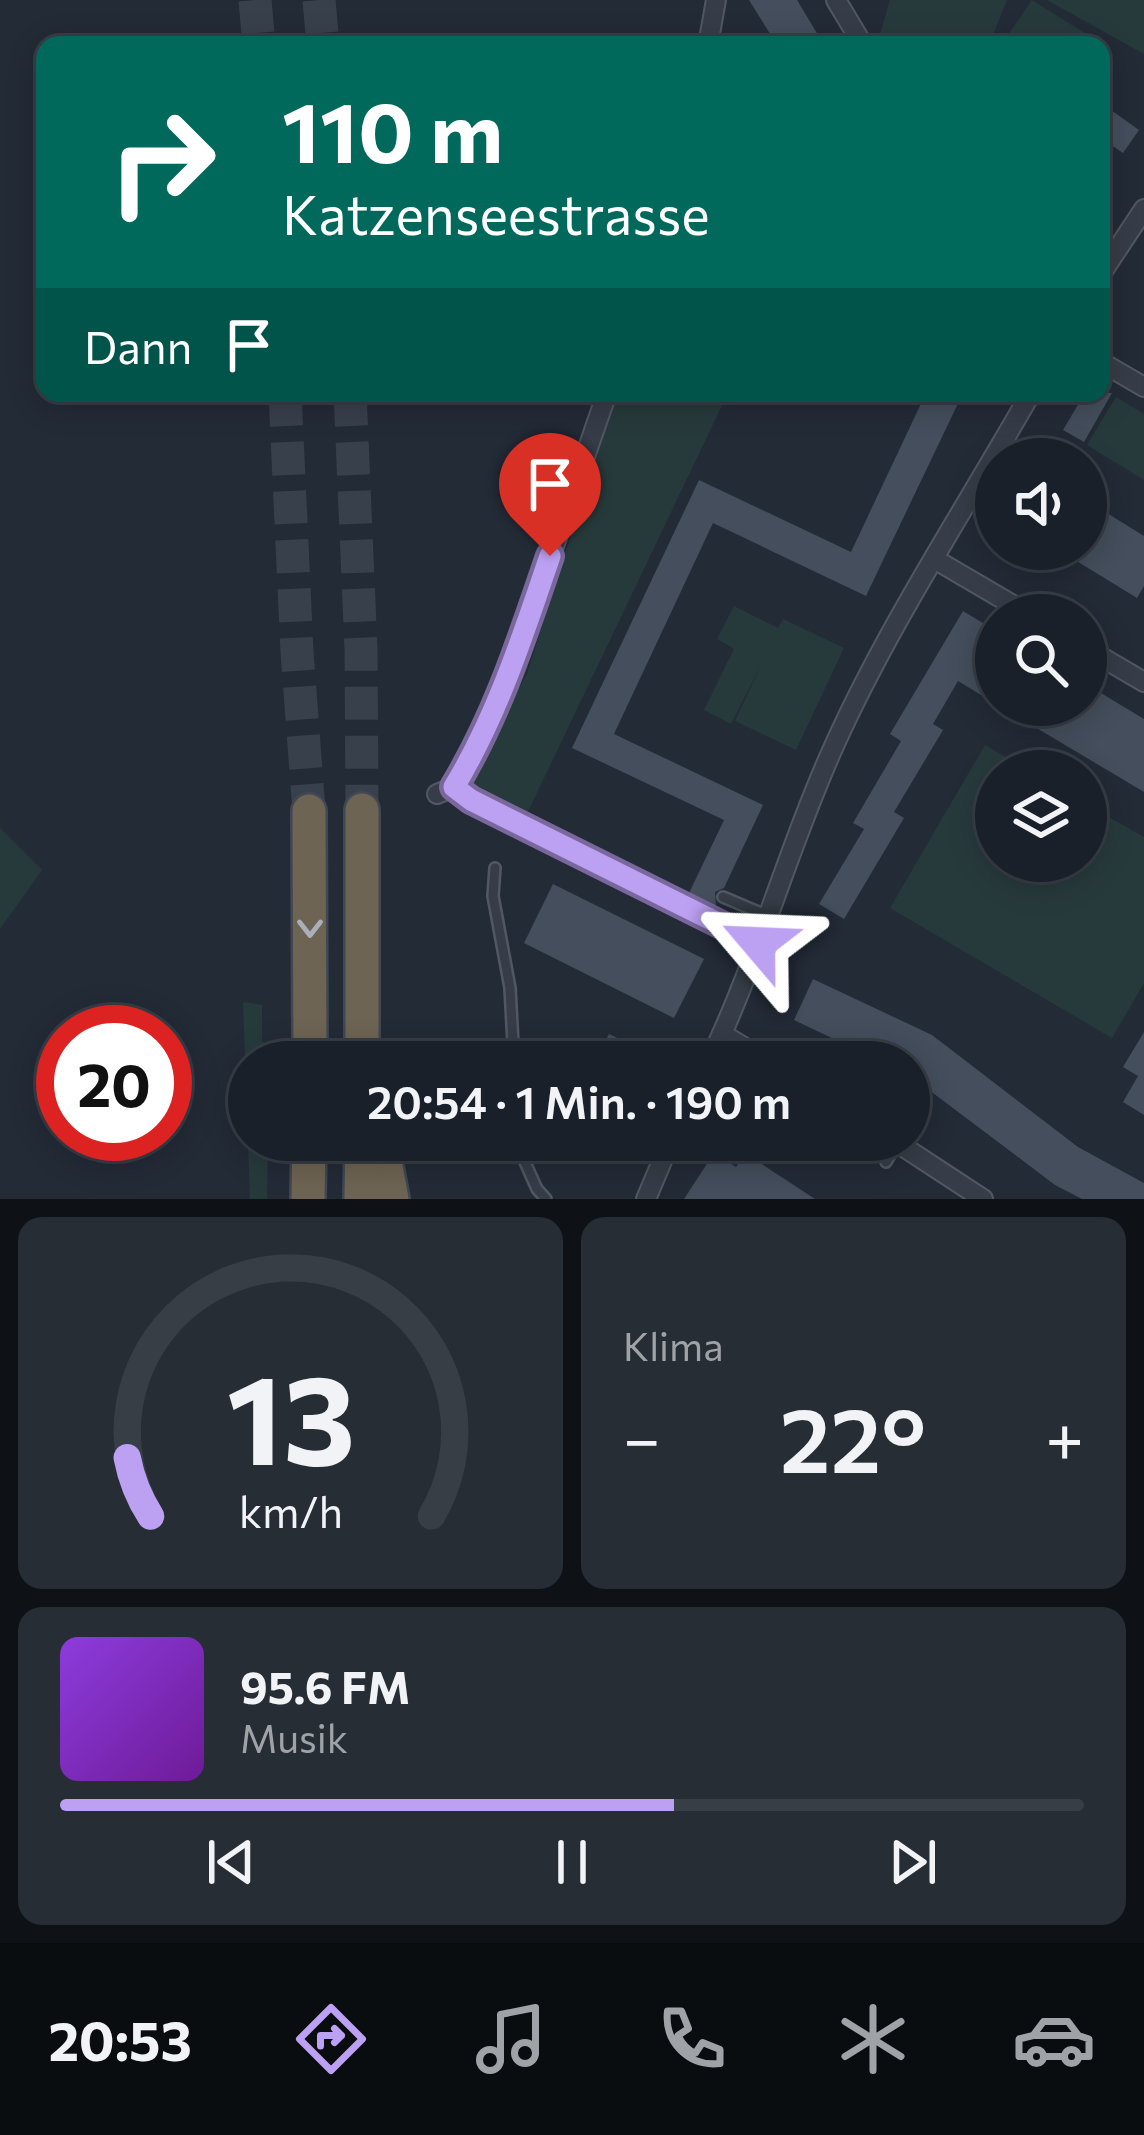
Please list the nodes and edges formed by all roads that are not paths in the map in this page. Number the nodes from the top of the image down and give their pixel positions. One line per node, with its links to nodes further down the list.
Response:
1 (716, 0): 3 (street)
2 (836, 0): 4 (street)
3 (710, 36)
4 (858, 36)
5 (1144, 208): 6 (street)
6 (1110, 260)
7 (1110, 367): 8 (street)
8 (1144, 387)
9 (604, 402): 15 (street)
10 (1026, 402): 11 (street)
11 (936, 560): 12 (street); 20 (street)
12 (994, 594)
13 (1107, 660): 14 (street)
14 (1144, 682)
15 (446, 790): 21 (lane)
16 (362, 810): 24 (highway)
17 (309, 811): 23 (highway, one-way to 23)
18 (495, 868): 25 (lane)
19 (724, 897): 20 (lane)
20 (767, 916): 21 (street)
21 (758, 943): 22 (street)
22 (722, 1034): 26 (street); 27 (street)
23 (310, 1041)
24 (364, 1041)
25 (513, 1041)
26 (719, 1041)
27 (734, 1041)
28 (309, 1161): 34 (highway)
29 (362, 1161): 35 (highway)
30 (385, 1161): 36 (highway)
31 (524, 1161): 37 (lane)
32 (662, 1161): 38 (street)
33 (925, 1161): 39 (street)
34 (308, 1199)
35 (361, 1199)
36 (392, 1199)
37 (546, 1199)
38 (646, 1199)
39 (983, 1199)

